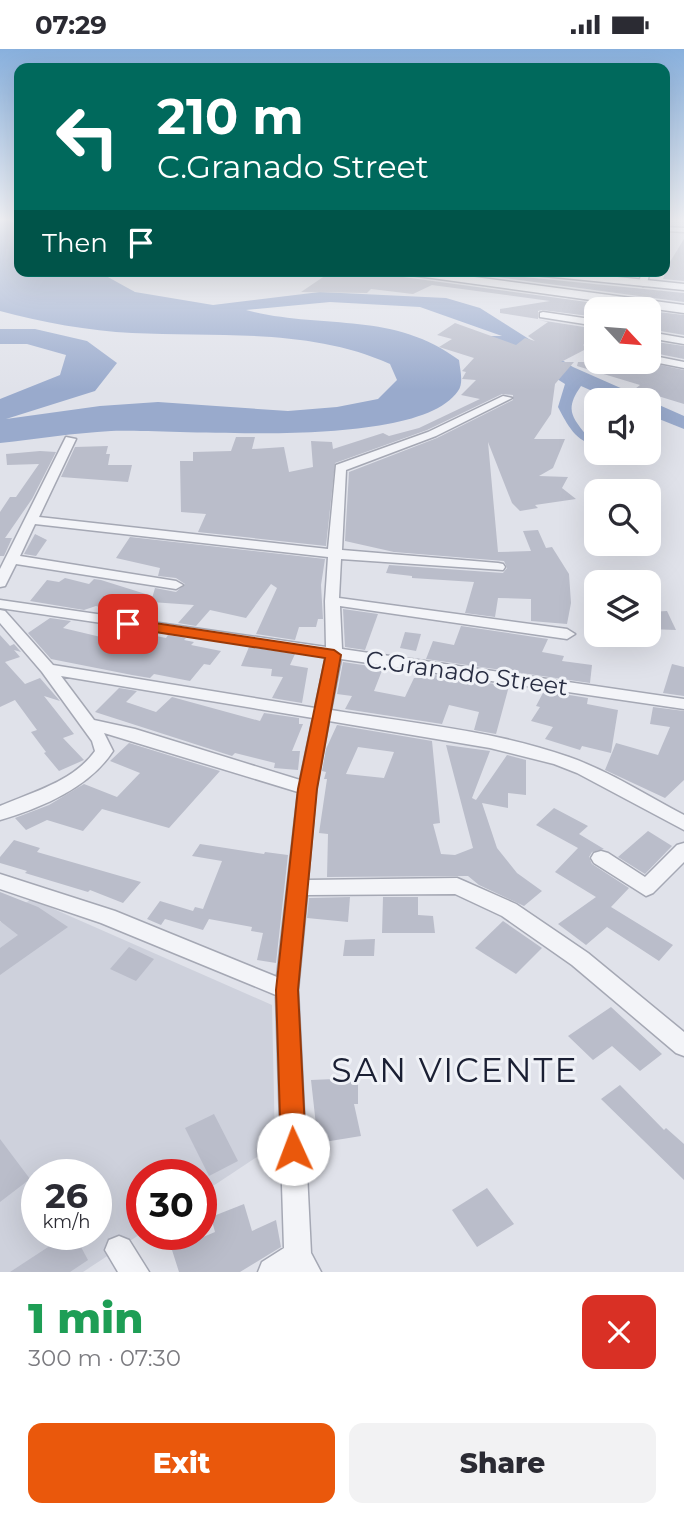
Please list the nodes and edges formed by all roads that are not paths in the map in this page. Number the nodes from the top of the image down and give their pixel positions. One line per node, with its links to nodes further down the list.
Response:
1 (442, 277): 5 (street)
2 (645, 277): 3 (street); 4 (street)
3 (684, 287)
4 (635, 297)
5 (584, 299)
6 (662, 308): 7 (street)
7 (684, 309)
8 (542, 315): 9 (street)
9 (584, 321)
10 (662, 337): 11 (street)
11 (684, 341)
12 (662, 361): 13 (street)
13 (684, 365)
14 (507, 398): 17 (street)
15 (70, 439): 16 (street)
16 (33, 520): 17 (street); 18 (street)
17 (335, 554): 19 (street); 22 (street)
18 (12, 559): 20 (street); 21 (street)
19 (498, 568)
20 (0, 583)
21 (176, 585)
22 (332, 601): 25 (street); 26 (street)
23 (0, 604): 26 (street, C.Granado Street)
24 (0, 614): 27 (street)
25 (567, 634)
26 (334, 655): 28 (street, C.Granado Street); 29 (street)
27 (48, 669): 29 (street); 30 (street)
28 (684, 704)
29 (322, 715): 33 (street); 35 (street)
30 (89, 724): 31 (street); 32 (street)
31 (129, 733): 32 (street); 33 (street)
32 (104, 751): 34 (street)
33 (307, 789): 39 (street)
34 (0, 813)
35 (684, 823)
36 (684, 850): 37 (street)
37 (601, 857)
38 (0, 881): 40 (street)
39 (298, 888): 40 (street); 41 (street)
40 (287, 990): 43 (street)
41 (684, 1046)
42 (119, 1250): 44 (street)
43 (302, 1264): 45 (street)
44 (135, 1272)
45 (272, 1272)

